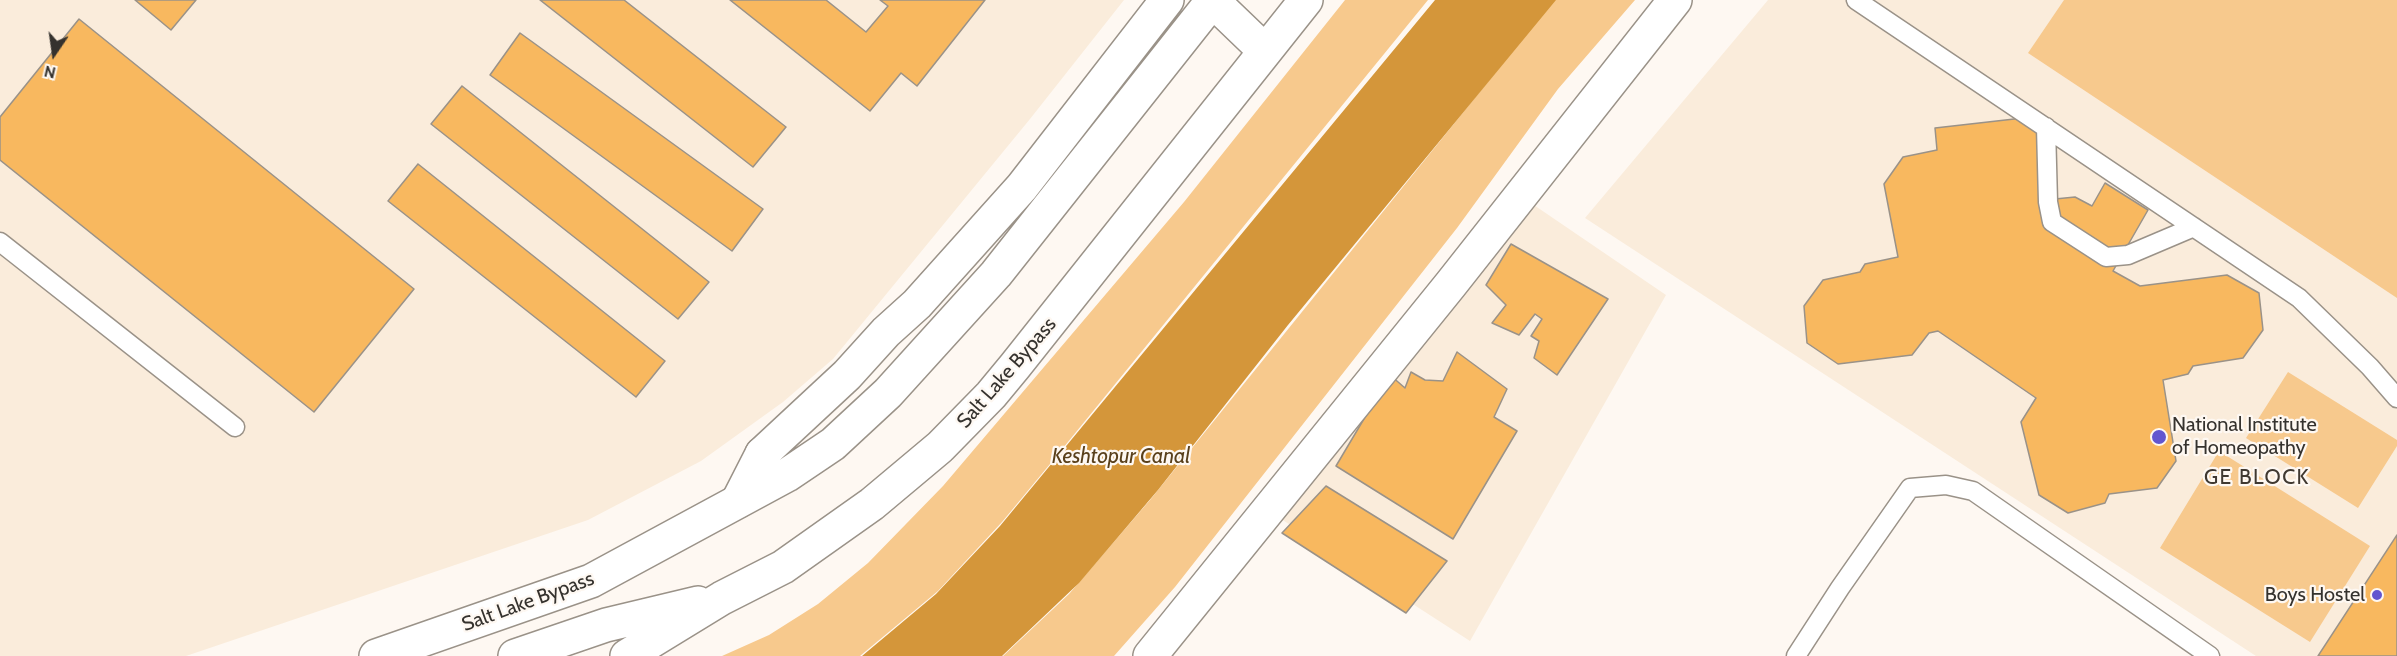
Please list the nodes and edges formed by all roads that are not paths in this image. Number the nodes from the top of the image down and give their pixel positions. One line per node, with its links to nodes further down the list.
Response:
1 (1306, 0): 6 (main road, Salt Lake Bypass)
2 (1675, 0): 18 (main road)
3 (1856, 0): 8 (lane)
4 (1213, 1): 6 (main road); 7 (main road, Salt Lake Bypass)
5 (1165, 2): 7 (main road); 13 (main road)
6 (1264, 50): 14 (main road, Salt Lake Bypass)
7 (1148, 82): 13 (main road, Salt Lake Bypass)
8 (2046, 127): 9 (lane); 9 (lane)
9 (2194, 226): 11 (lane)
10 (0, 243): 12 (lane)
11 (2397, 398)
12 (235, 427)
13 (738, 501): 15 (main road, Salt Lake Bypass)
14 (722, 598): 16 (main road); 17 (main road, Salt Lake Bypass)
15 (376, 656)
16 (515, 656)
17 (627, 656)
18 (1150, 656)
19 (1796, 656): 20 (lane)
20 (2210, 656)

